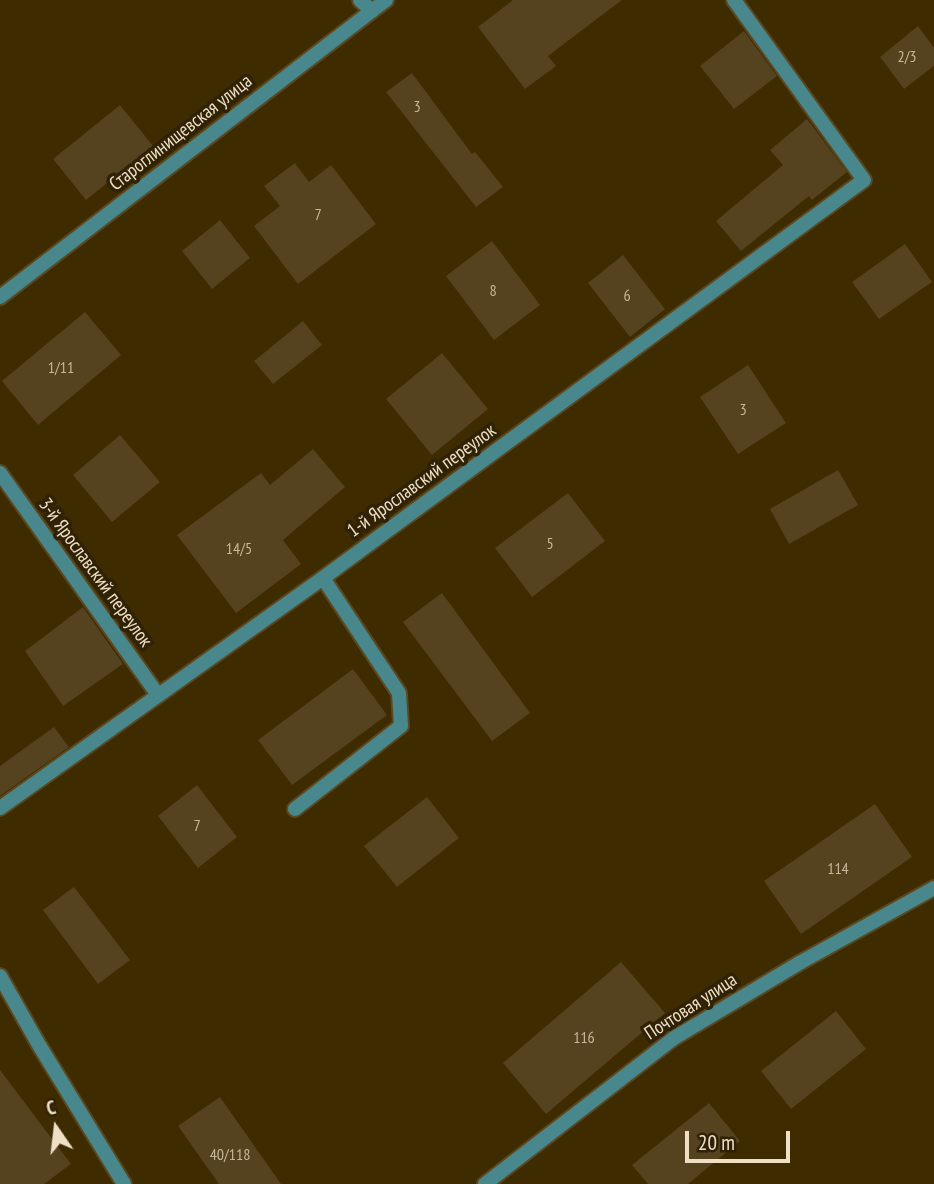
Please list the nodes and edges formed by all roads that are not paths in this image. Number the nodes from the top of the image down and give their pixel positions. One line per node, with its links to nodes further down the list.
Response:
1 (360, 0): 4 (street)
2 (386, 0): 4 (street, Староглинищевская улица)
3 (734, 0): 7 (street, 1-й Ярославский переулок)
4 (372, 11): 5 (street, Староглинищевская улица)
5 (0, 297)
6 (0, 473): 8 (street, 3-й Ярославский переулок)
7 (323, 578): 8 (street, 1-й Ярославский переулок); 10 (street)
8 (158, 695): 9 (street, 1-й Ярославский переулок)
9 (0, 808)
10 (295, 809)
11 (934, 888): 14 (street, Почтовая улица)
12 (0, 976): 13 (street)
13 (124, 1184)
14 (485, 1184)

